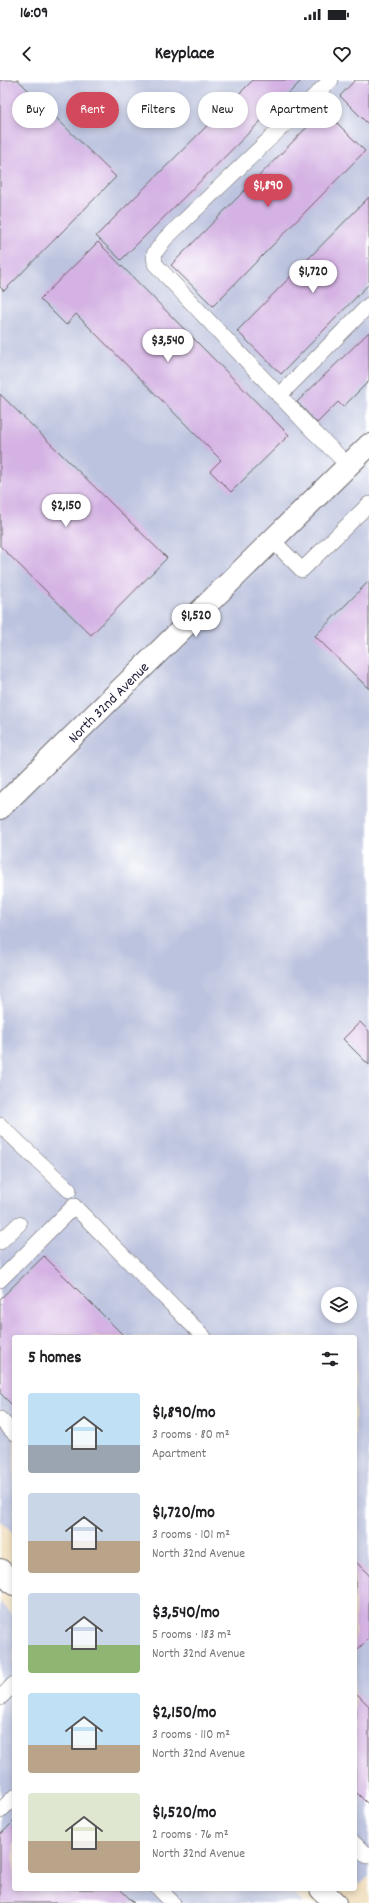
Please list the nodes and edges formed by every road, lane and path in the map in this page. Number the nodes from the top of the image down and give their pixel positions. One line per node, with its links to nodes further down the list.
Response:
1 (331, 80): 3 (lane)
2 (369, 305): 3 (lane)
3 (279, 396): 5 (lane)
4 (369, 444): 5 (street, North 32nd Avenue)
5 (348, 465): 7 (street, North 32nd Avenue)
6 (369, 504): 7 (lane)
7 (272, 540): 8 (street, North 32nd Avenue)
8 (0, 808)
9 (0, 1125): 10 (lane)
10 (69, 1190)
11 (18, 1224): 12 (lane)
12 (0, 1242)
13 (0, 1280): 14 (lane)
14 (202, 1335)
15 (0, 1419): 16 (lane)
16 (12, 1431)
17 (0, 1570): 18 (street)
18 (12, 1582)
19 (12, 1686): 20 (lane)
20 (0, 1698)
21 (12, 1799): 22 (lane)
22 (0, 1811)
23 (357, 1846): 24 (lane)
24 (369, 1854)
25 (161, 1891): 27 (lane)
26 (323, 1891): 28 (street)
27 (173, 1903)
28 (335, 1903)

